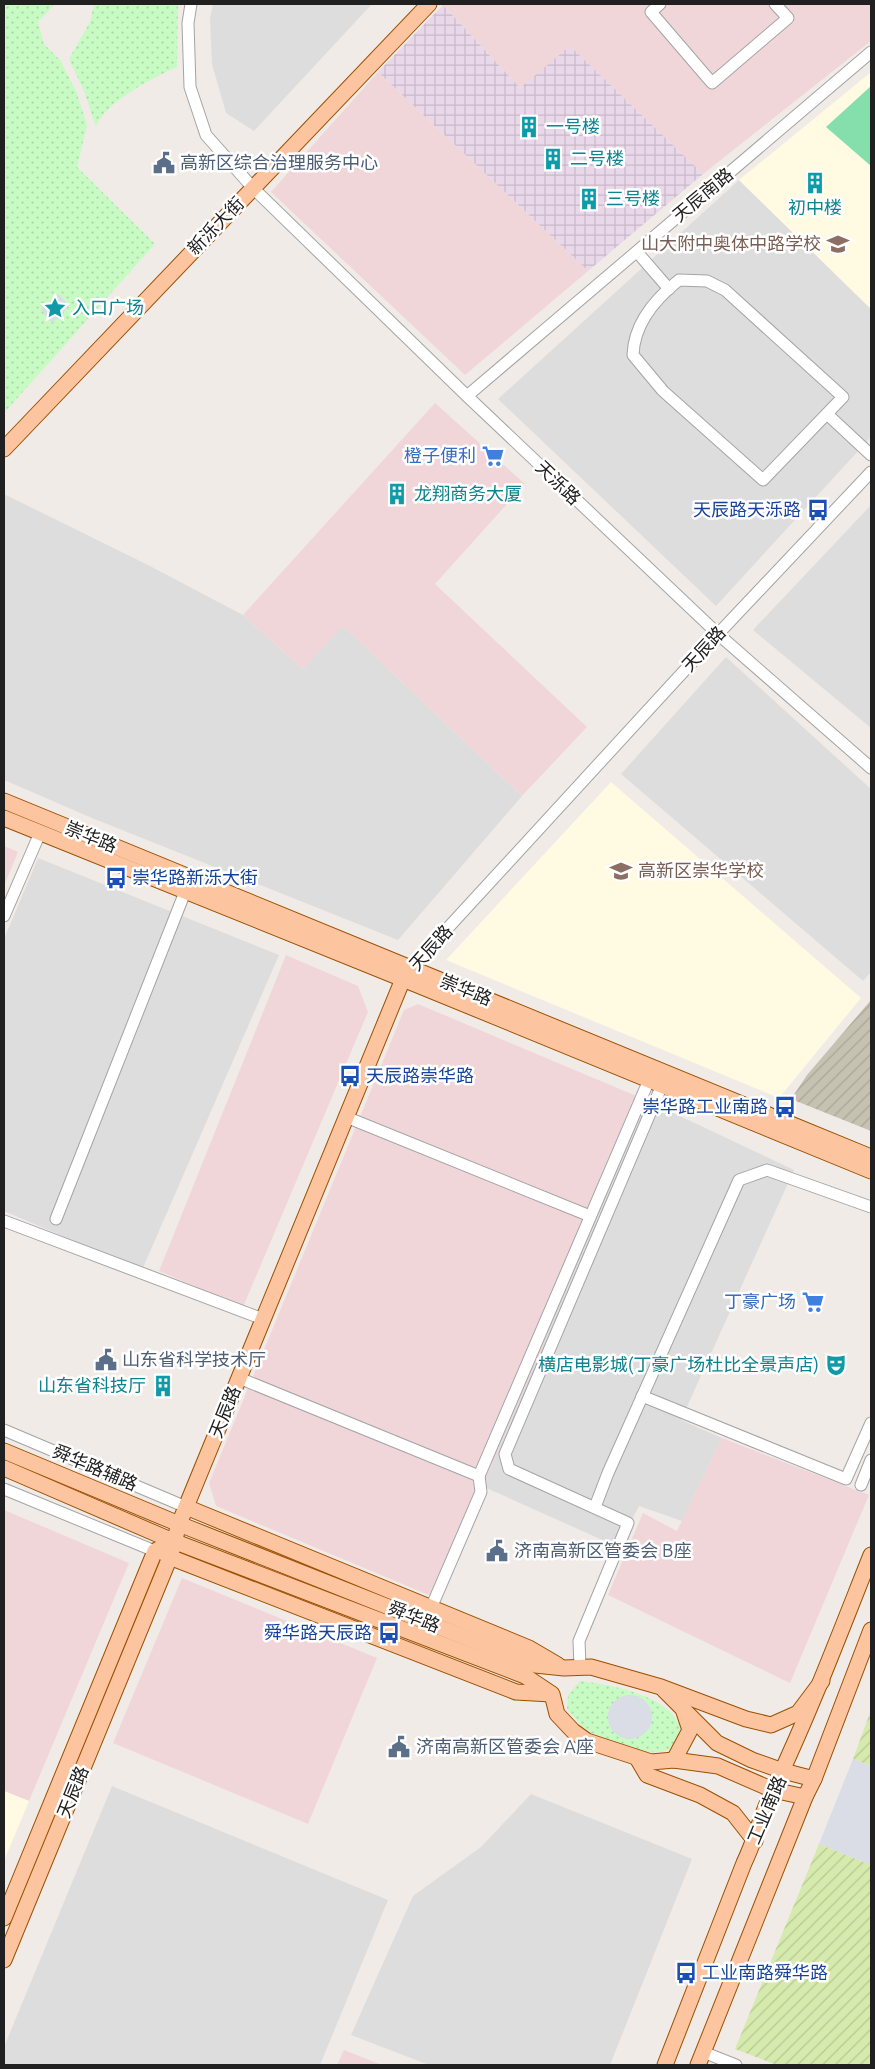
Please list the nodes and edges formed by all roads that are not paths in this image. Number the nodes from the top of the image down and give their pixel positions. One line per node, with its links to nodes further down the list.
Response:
1 (192, 4): 6 (street, 天泺路)
2 (429, 4): 6 (main road, 新泺大街)
3 (660, 4): 4 (street)
4 (775, 4)
5 (871, 52): 7 (street, 天辰南路)
6 (253, 188): 9 (street, 天泺路); 11 (main road, 新泺大街)
7 (636, 252): 8 (street); 9 (street, 天辰南路)
8 (669, 289): 10 (street); 10 (street)
9 (467, 396): 14 (street, 天泺路)
10 (828, 414): 12 (street)
11 (4, 449)
12 (871, 455)
13 (871, 472): 14 (street, 天辰路)
14 (718, 634): 15 (street, 天泺路); 21 (street, 天辰路)
15 (871, 768)
16 (4, 801): 21 (main road, 崇华路)
17 (4, 818): 18 (main road, 崇华路)
18 (40, 833): 19 (main road, 崇华路); 20 (street)
19 (185, 892): 21 (main road, 崇华路); 29 (street)
20 (4, 916)
21 (407, 973): 22 (main road, 崇华路); 23 (main road, 天辰路); 24 (main road, 崇华路)
22 (655, 1082): 25 (main road, 崇华路); 28 (street); 44 (street)
23 (346, 1117): 28 (street); 31 (main road, 天辰路)
24 (871, 1156)
25 (871, 1171)
26 (871, 1194): 27 (street)
27 (869, 1206): 33 (street)
28 (590, 1216): 39 (street)
29 (56, 1219)
30 (4, 1221): 31 (street)
31 (264, 1319): 32 (main road, 天辰路)
32 (239, 1378): 39 (street); 43 (main road, 天辰路)
33 (642, 1396): 40 (street); 44 (street)
34 (871, 1423): 40 (street)
35 (4, 1430): 43 (street, 舜华路辅路)
36 (4, 1451): 45 (main road, 舜华路)
37 (871, 1460): 41 (street)
38 (4, 1468): 46 (main road, 舜华路)
39 (479, 1476): 49 (street)
40 (846, 1479): 41 (street)
41 (866, 1487)
42 (4, 1489): 47 (street)
43 (186, 1507): 45 (main road, 天辰路); 49 (main road)
44 (595, 1508): 51 (street)
45 (179, 1524): 46 (main road, 天辰路); 52 (main road, 舜华路)
46 (173, 1541): 47 (main road, 天辰路); 55 (main road, 舜华路)
47 (164, 1554): 55 (main road); 64 (main road, 天辰路); 65 (main road, 天辰路)
48 (871, 1555): 53 (main road, 工业南路)
49 (431, 1608): 52 (main road)
50 (871, 1630): 60 (main road, 工业南路)
51 (580, 1666): 52 (main road, 舜华路); 54 (main road, 舜华路)
52 (564, 1668): 55 (main road)
53 (822, 1681): 54 (main road, 舜华路); 59 (main road, 工业南路)
54 (661, 1687): 56 (main road)
55 (552, 1694): 57 (main road)
56 (684, 1711): 58 (main road); 59 (main road)
57 (637, 1758): 58 (main road); 63 (main road)
58 (674, 1760): 61 (main road)
59 (783, 1771): 60 (main road); 61 (main road, 工业南路)
60 (814, 1779): 62 (main road, 工业南路)
61 (773, 1790): 62 (main road); 63 (main road, 工业南路)
62 (805, 1797): 66 (main road, 工业南路)
63 (754, 1841): 67 (main road, 工业南路)
64 (4, 1918)
65 (4, 1960)
66 (701, 2059): 68 (street)
67 (665, 2065)
68 (736, 2065)

